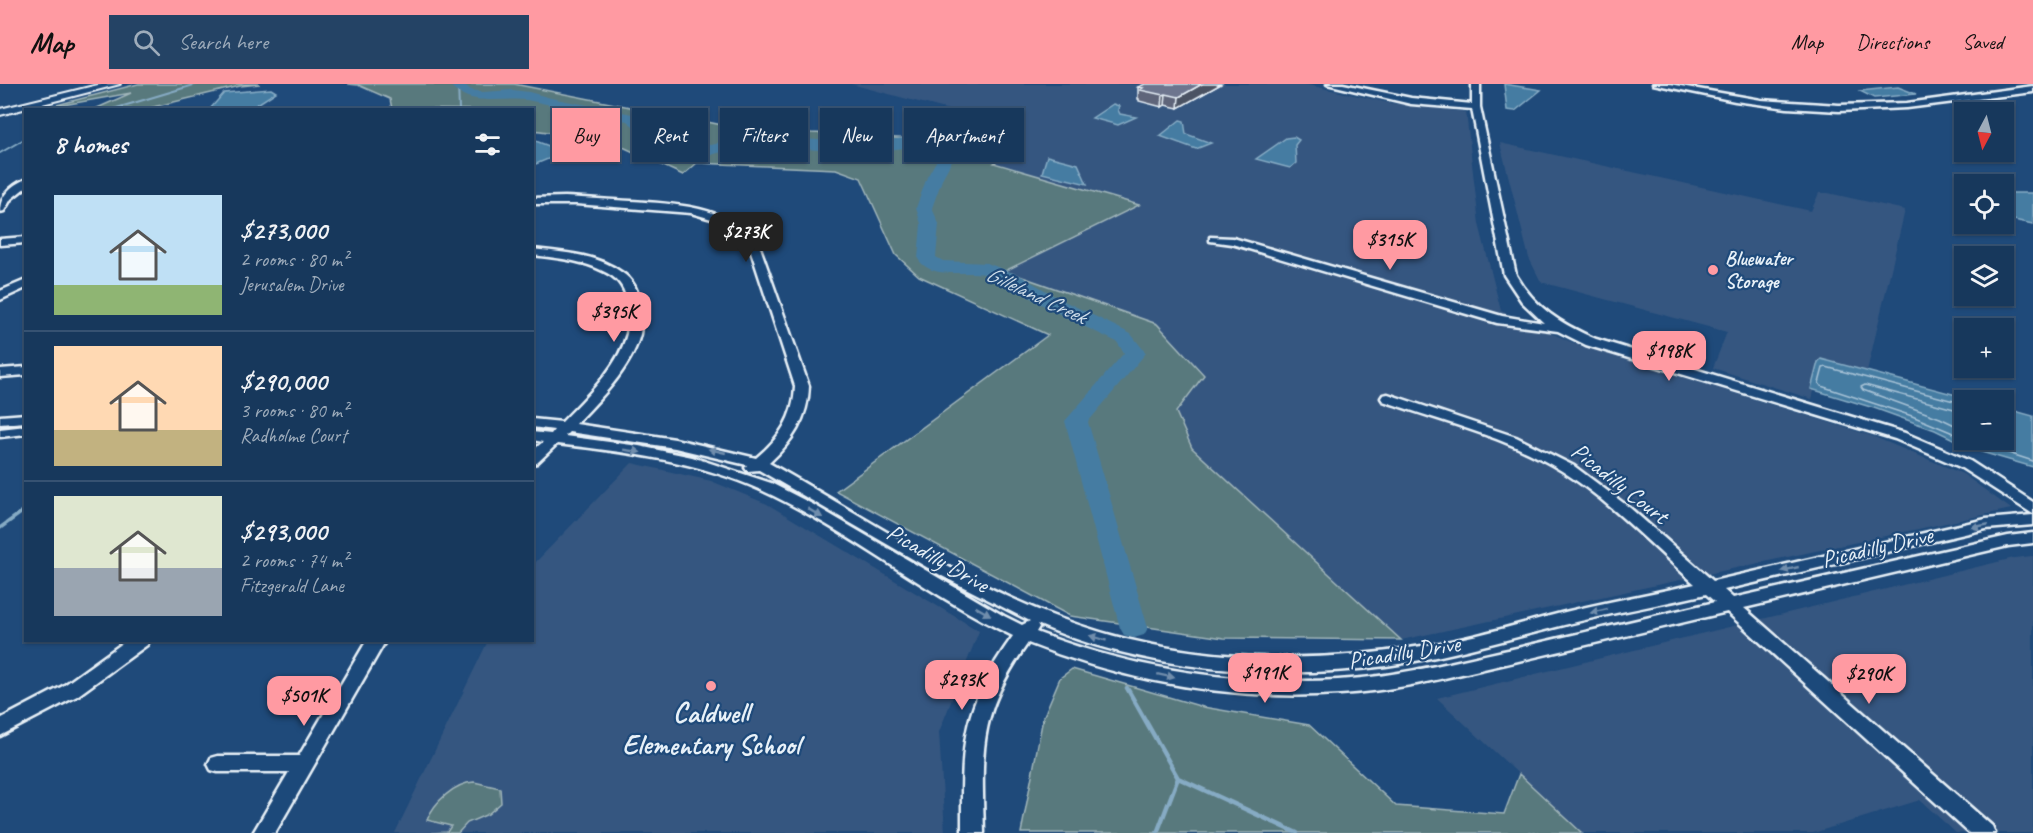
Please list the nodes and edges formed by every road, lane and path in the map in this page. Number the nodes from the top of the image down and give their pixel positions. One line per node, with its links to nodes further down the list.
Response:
1 (115, 84): 7 (main road)
2 (1331, 84): 6 (street)
3 (1476, 84): 6 (street)
4 (1657, 84): 5 (street)
5 (2033, 89)
6 (1476, 107): 18 (street)
7 (2, 111)
8 (24, 184): 10 (street)
9 (534, 201): 30 (street)
10 (0, 209)
11 (1214, 239): 18 (street)
12 (24, 240): 13 (street)
13 (0, 242)
14 (534, 252): 27 (street)
15 (24, 284): 17 (street)
16 (24, 293): 17 (street)
17 (5, 294)
18 (1563, 330): 32 (street)
19 (24, 371): 20 (street)
20 (0, 373)
21 (1388, 398): 35 (street, Picadilly Court)
22 (24, 418): 23 (street)
23 (0, 420)
24 (534, 424): 27 (street, Picadilly Drive)
25 (24, 430): 26 (street)
26 (0, 433)
27 (560, 433): 28 (street, Picadilly Drive); 29 (street); 30 (street, Picadilly Drive, one-way to 27); 31 (street, Picadilly Drive, one-way to 31)
28 (534, 436)
29 (534, 458)
30 (759, 464): 31 (street); 37 (street, Picadilly Drive)
31 (742, 477): 38 (street, Picadilly Drive, one-way to 38)
32 (2033, 509)
33 (2033, 520): 35 (street, Picadilly Drive, one-way to 35)
34 (2033, 538): 36 (street, Picadilly Drive)
35 (1709, 587): 36 (street, Picadilly Court); 37 (street, Picadilly Drive, one-way to 37)
36 (1728, 604): 38 (street, Picadilly Drive, one-way to 36); 46 (street, Picadilly Court)
37 (1037, 618): 38 (street)
38 (1024, 634): 45 (street)
39 (138, 642): 41 (street)
40 (376, 642): 43 (street)
41 (0, 728)
42 (218, 764): 43 (street)
43 (304, 764): 44 (street)
44 (264, 833)
45 (973, 833)
46 (1984, 833)

